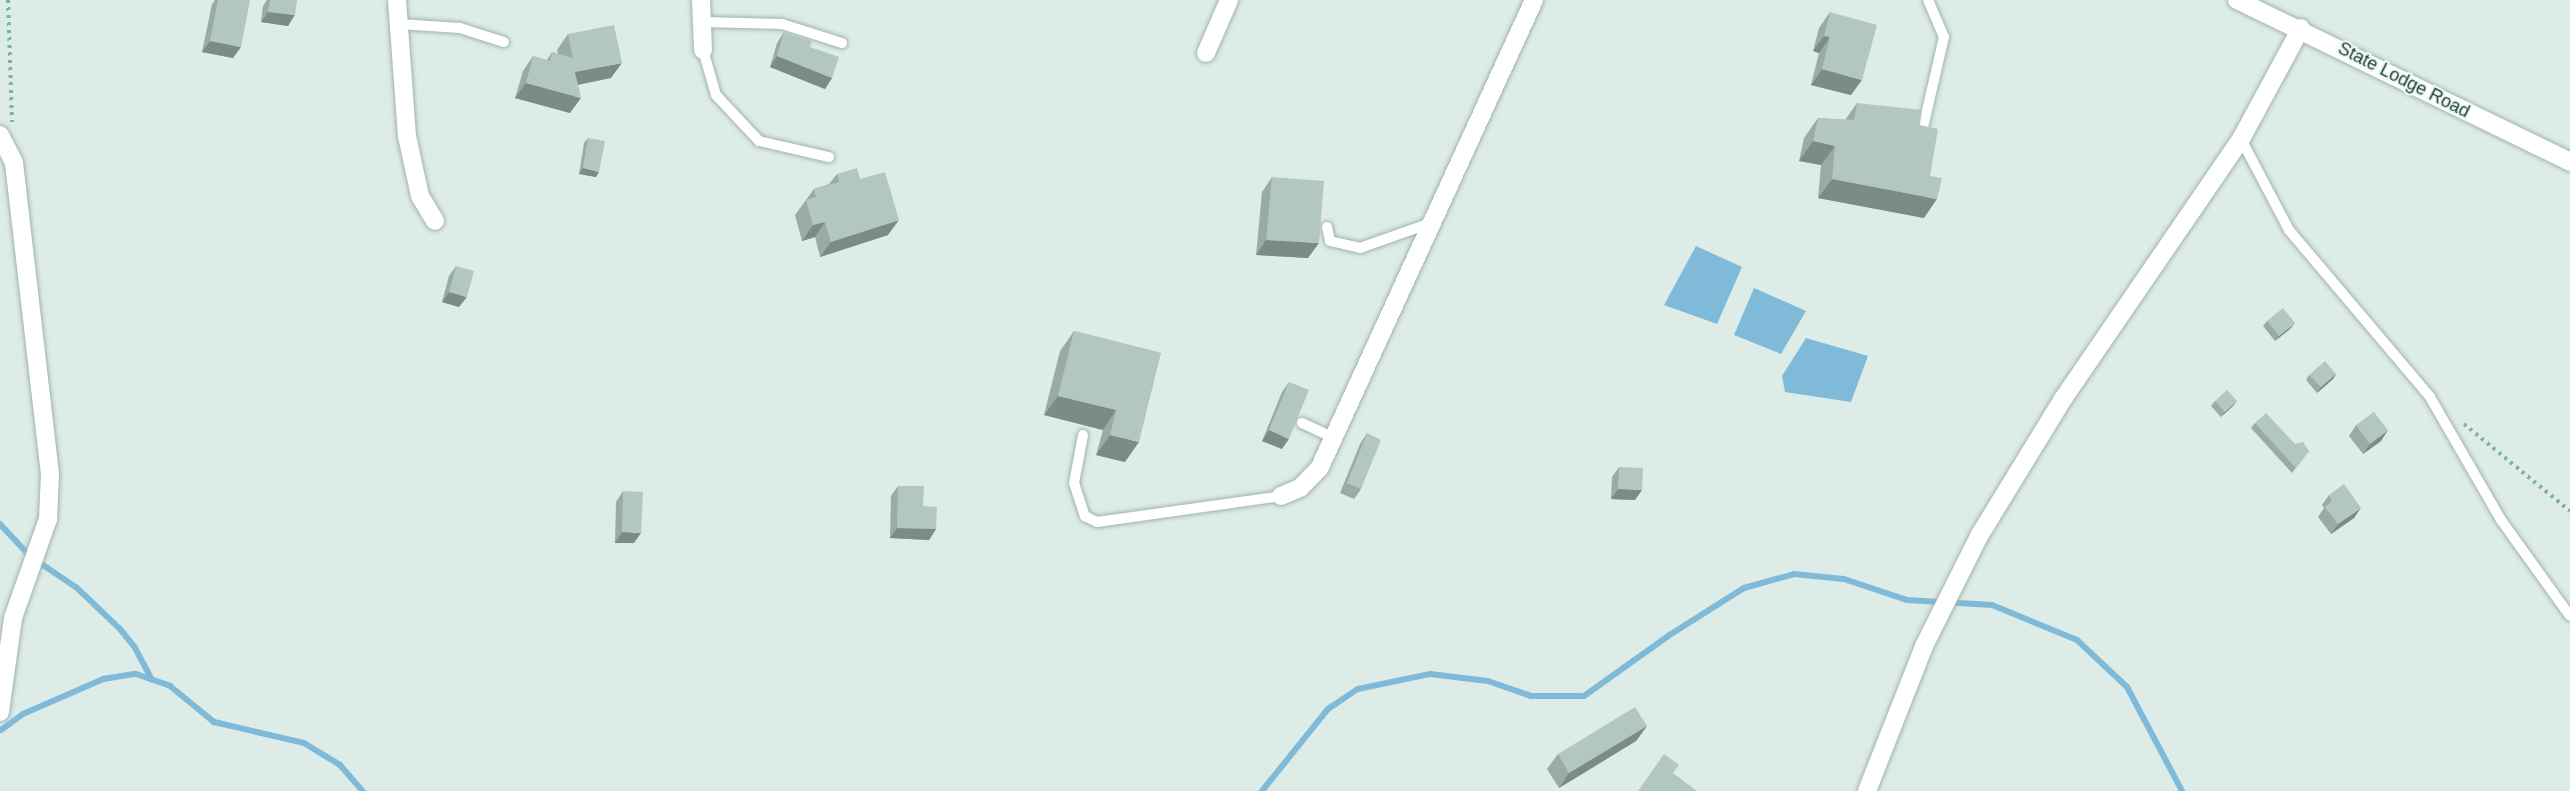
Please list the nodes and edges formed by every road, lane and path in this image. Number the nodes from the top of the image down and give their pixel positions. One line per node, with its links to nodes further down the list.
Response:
1 (8, 0): 16 (path)
2 (397, 0): 9 (street)
3 (701, 0): 8 (street)
4 (1229, 0): 14 (street)
5 (1534, 0): 21 (street)
6 (1928, 0): 15 (lane)
7 (2237, 0): 10 (street, State Lodge Road)
8 (702, 22): 12 (lane); 13 (street)
9 (399, 24): 11 (lane); 20 (street)
10 (2301, 28): 17 (street); 19 (street, State Lodge Road)
11 (504, 42)
12 (842, 43)
13 (703, 50): 18 (lane)
14 (1206, 53)
15 (1922, 132)
16 (6, 134): 29 (street)
17 (2241, 139): 30 (lane); 32 (street)
18 (829, 157)
19 (2570, 162)
20 (435, 221)
21 (1431, 223): 22 (lane); 26 (street)
22 (1328, 227)
23 (2458, 420): 28 (path)
24 (1302, 423): 26 (lane)
25 (1083, 435): 27 (lane)
26 (1334, 438): 27 (street)
27 (1281, 496)
28 (2570, 511)
29 (6, 614): 31 (street)
30 (2570, 616)
31 (0, 712)
32 (1867, 791)

